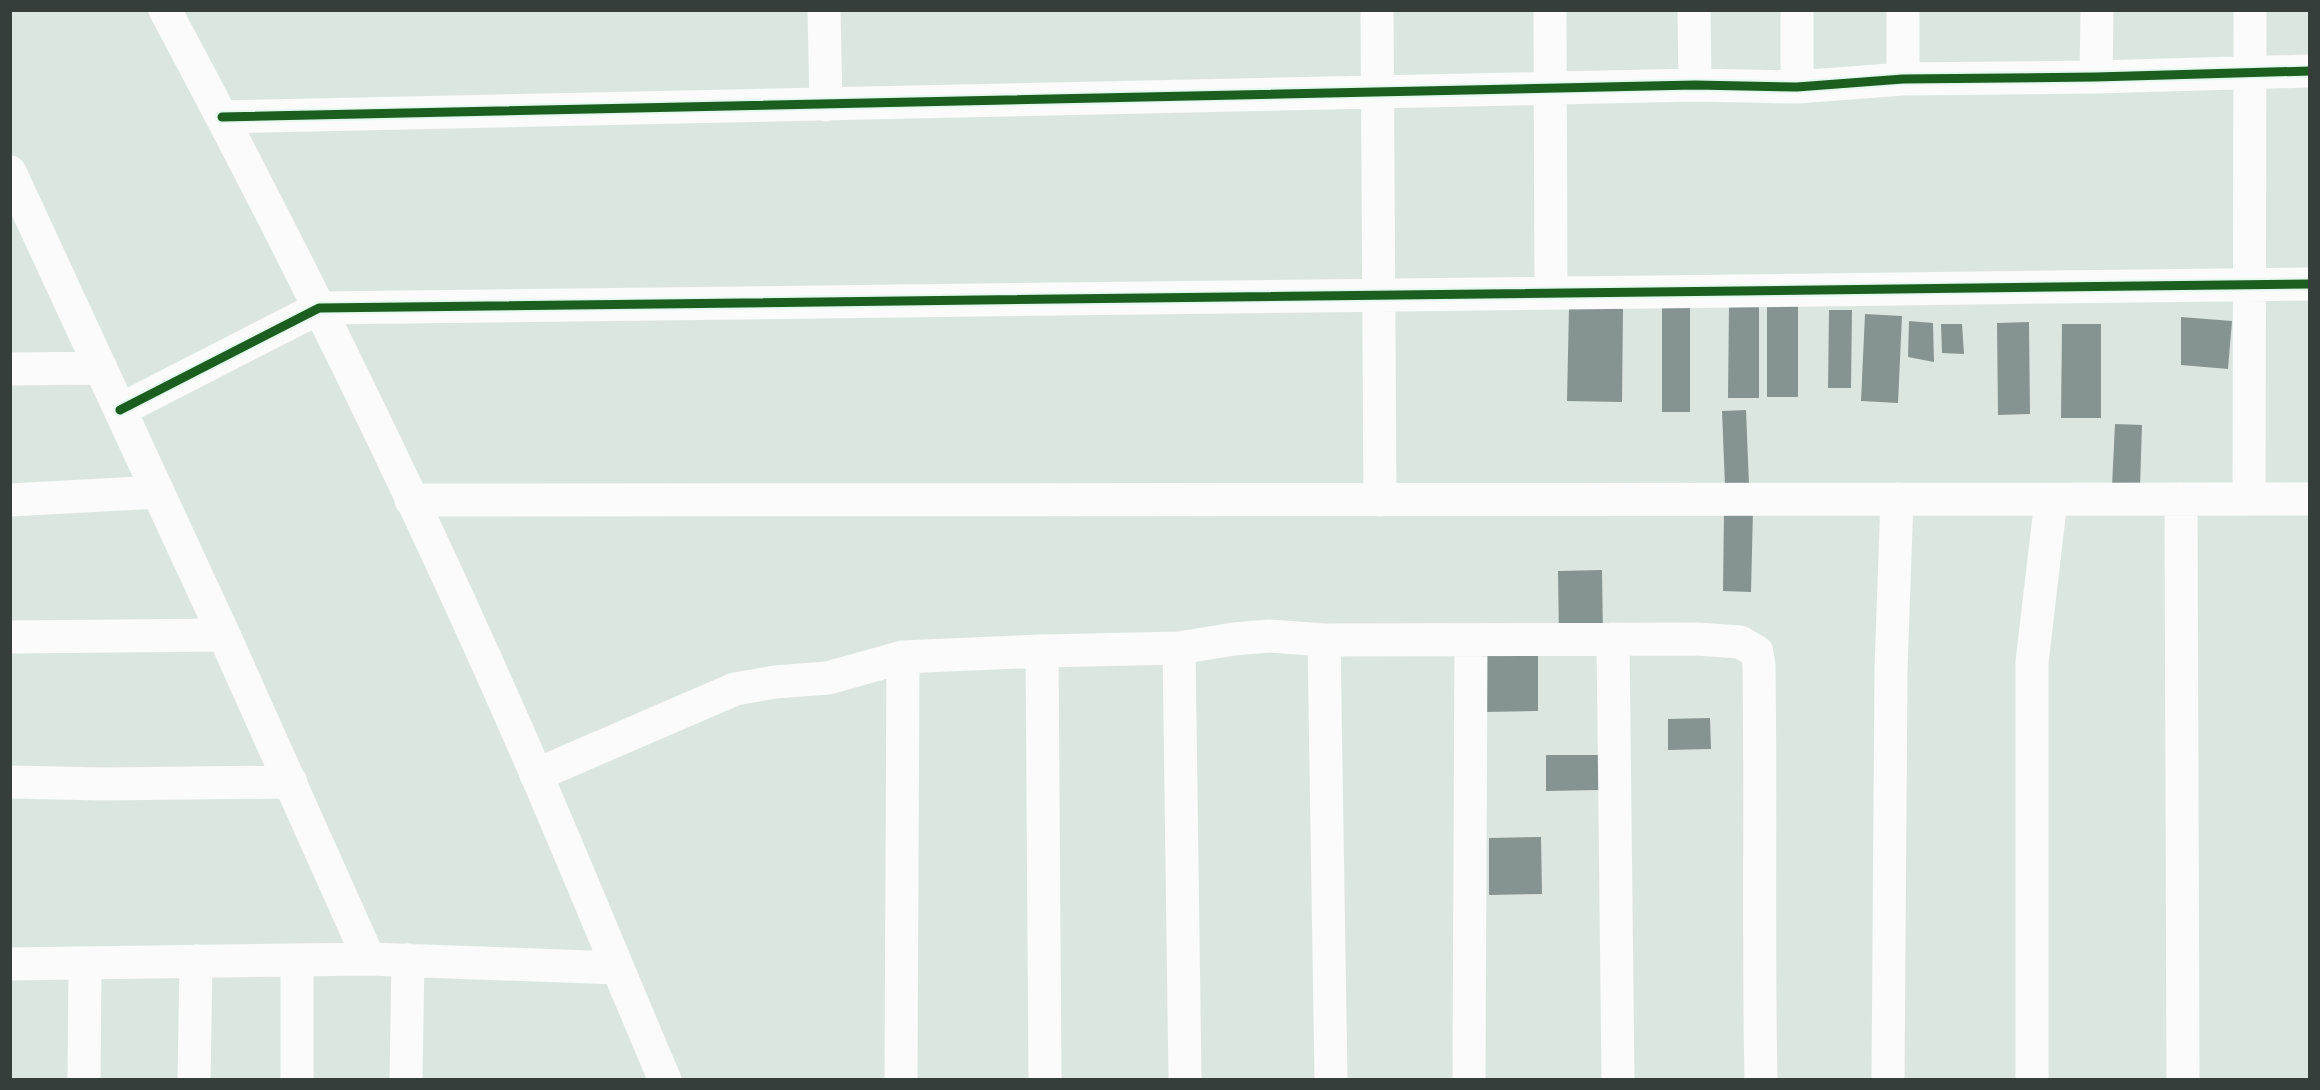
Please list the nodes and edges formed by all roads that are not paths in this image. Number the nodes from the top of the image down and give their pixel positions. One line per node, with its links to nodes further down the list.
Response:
1 (165, 10): 19 (street)
2 (824, 10): 18 (street)
3 (1377, 10): 17 (street)
4 (1550, 10): 16 (street)
5 (1694, 10): 14 (street)
6 (1797, 10): 15 (street)
7 (1903, 10): 13 (street)
8 (2097, 10): 12 (street)
9 (2250, 10): 11 (street)
10 (2310, 71): 11 (street)
11 (2250, 72): 12 (street); 22 (street)
12 (2096, 77): 13 (street)
13 (1903, 79): 15 (street)
14 (1695, 85): 15 (street); 16 (street)
15 (1797, 87)
16 (1550, 88): 17 (street); 23 (street)
17 (1377, 92): 18 (street); 24 (street)
18 (826, 105): 19 (street)
19 (222, 117): 25 (street)
20 (10, 172): 26 (street)
21 (2310, 284): 22 (street)
22 (2249, 285): 23 (street); 32 (street)
23 (1551, 293): 24 (street)
24 (1378, 295): 25 (street); 36 (street)
25 (319, 308): 28 (street); 35 (street)
26 (101, 368): 27 (street); 28 (street)
27 (10, 369)
28 (120, 410): 29 (street)
29 (158, 492): 34 (street); 38 (street)
30 (1897, 499): 36 (street); 37 (street); 68 (street)
31 (2181, 499): 32 (street); 37 (street); 70 (street)
32 (2249, 499): 33 (street)
33 (2310, 499)
34 (10, 500)
35 (411, 500): 36 (street); 46 (street)
36 (1380, 500)
37 (2051, 500): 69 (street)
38 (224, 635): 39 (street); 48 (street)
39 (10, 637)
40 (1613, 639): 42 (street); 66 (street); 67 (street)
41 (1324, 640): 42 (street); 43 (street); 64 (street)
42 (1471, 640): 65 (street)
43 (1179, 648): 44 (street); 63 (street)
44 (1042, 651): 45 (street); 62 (street)
45 (903, 657): 46 (street); 61 (street)
46 (536, 775): 55 (street)
47 (10, 782): 48 (street)
48 (291, 782): 49 (street)
49 (369, 959): 50 (street); 51 (street)
50 (297, 960): 52 (street); 58 (street)
51 (408, 960): 55 (street); 59 (street)
52 (196, 961): 53 (street); 57 (street)
53 (84, 963): 54 (street); 56 (street)
54 (10, 964)
55 (617, 968): 60 (street)
56 (84, 1080)
57 (194, 1080)
58 (297, 1080)
59 (406, 1080)
60 (665, 1080)
61 (901, 1080)
62 (1045, 1080)
63 (1185, 1080)
64 (1331, 1080)
65 (1470, 1080)
66 (1618, 1080)
67 (1761, 1080)
68 (1888, 1080)
69 (2032, 1080)
70 (2183, 1080)

